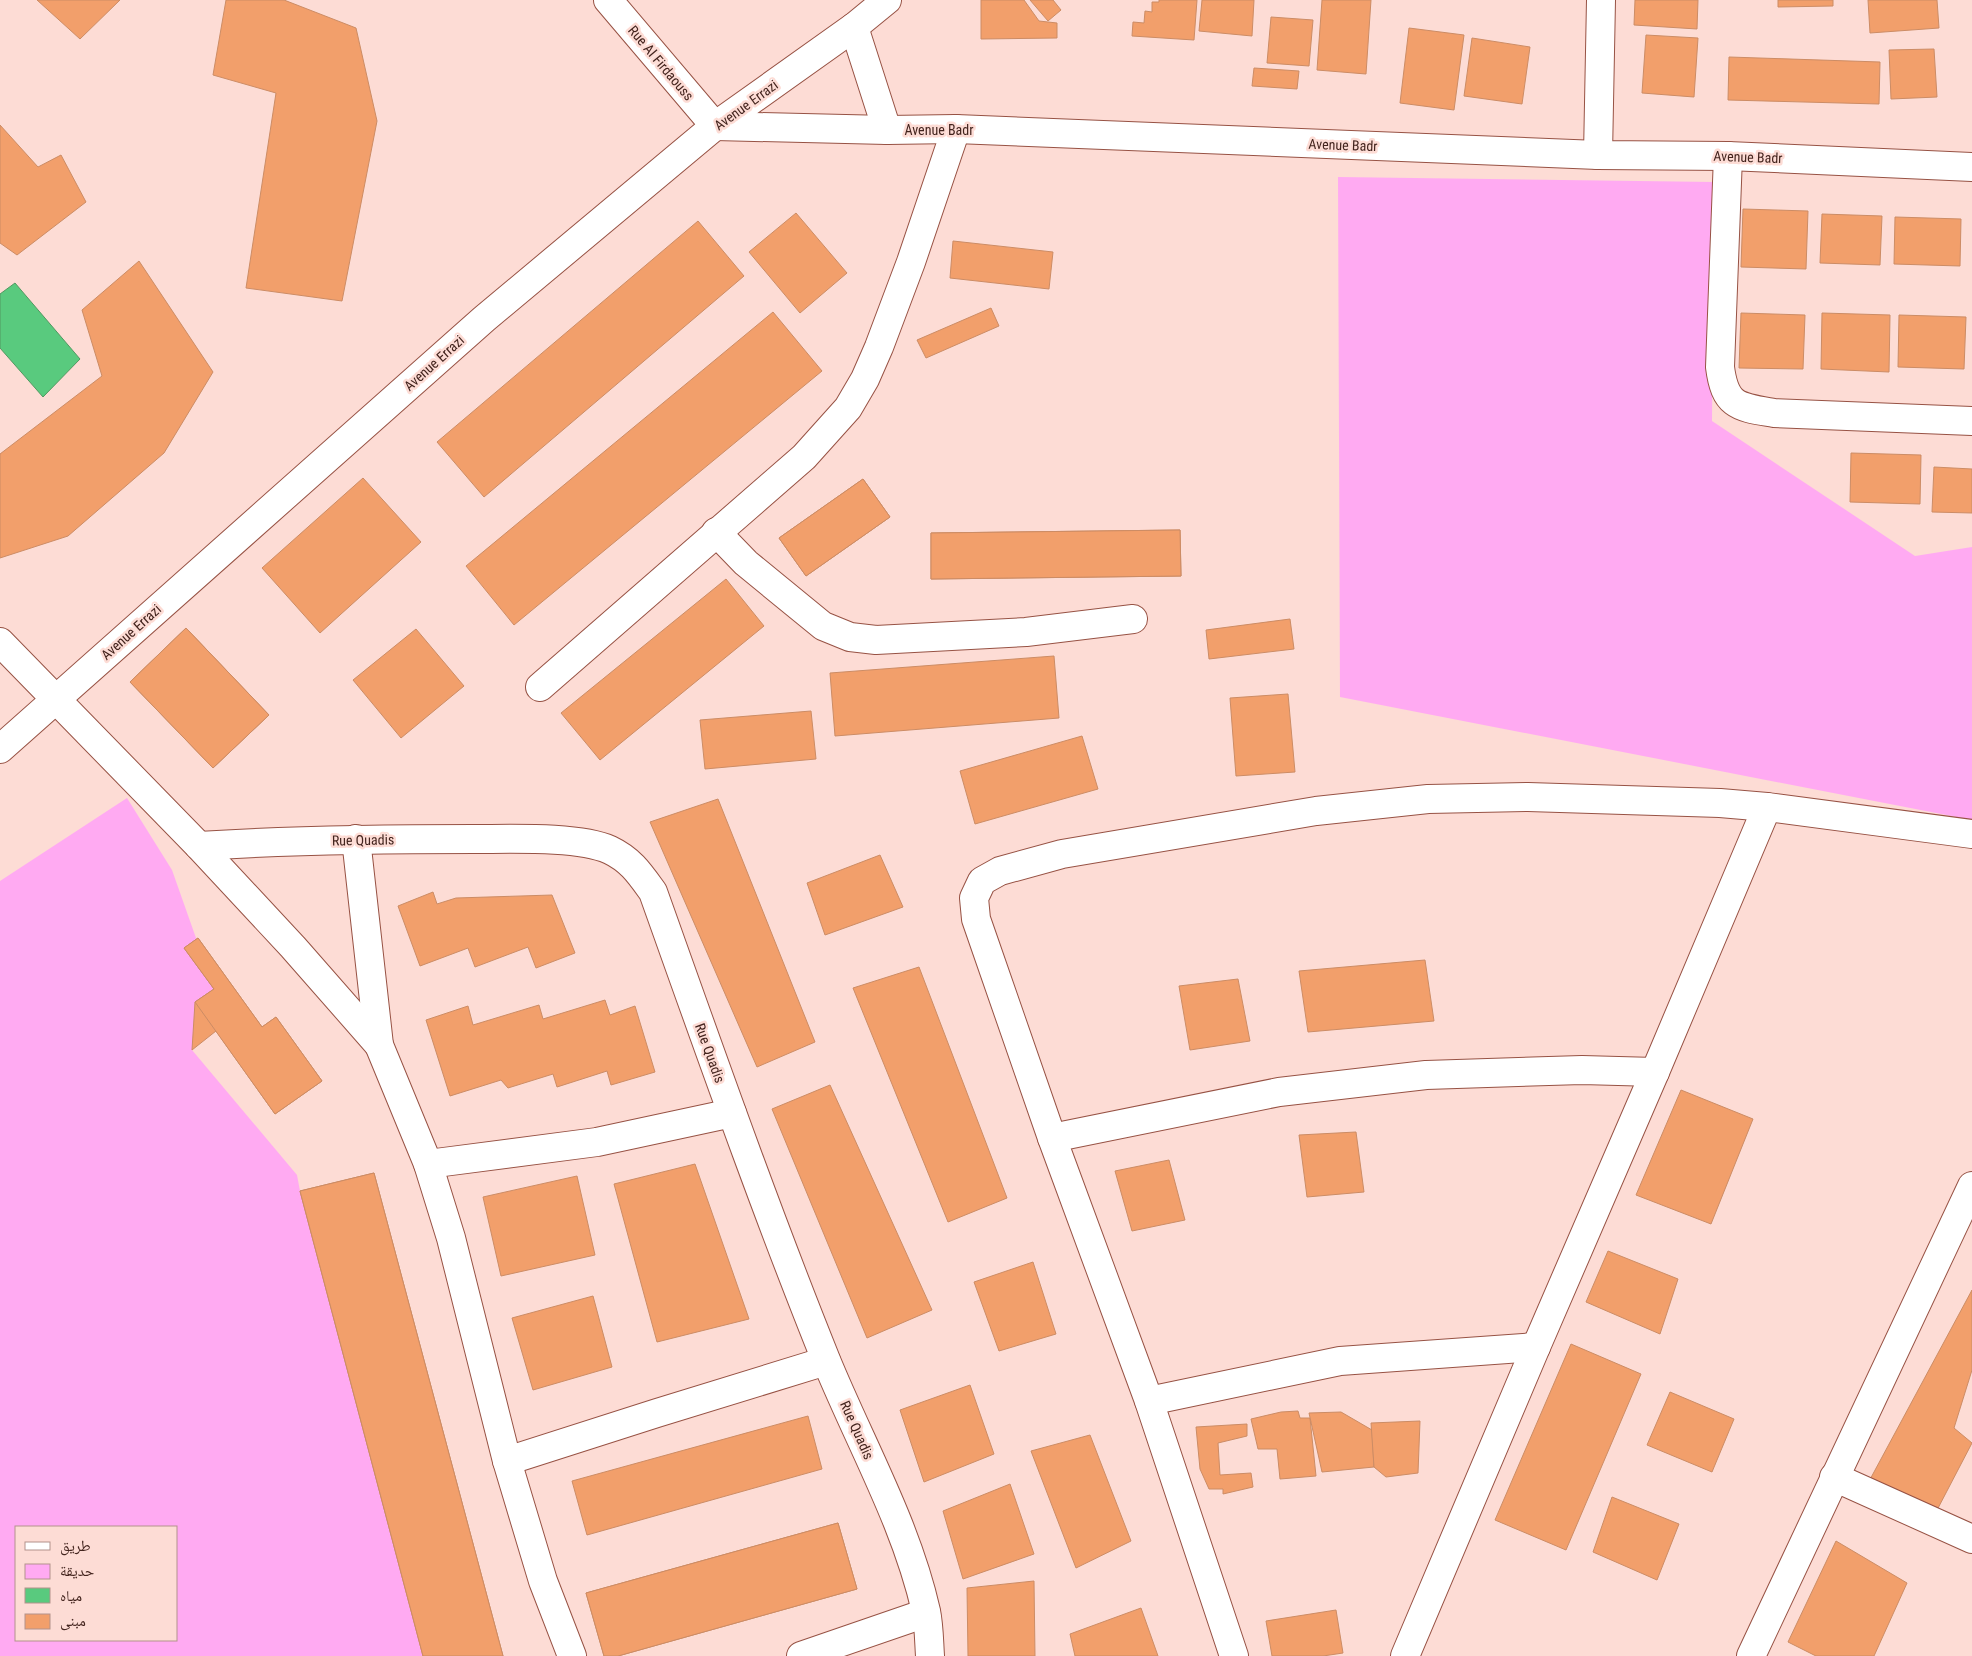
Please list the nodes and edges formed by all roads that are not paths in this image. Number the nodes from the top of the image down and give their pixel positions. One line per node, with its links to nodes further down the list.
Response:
1 (608, 0): 5 (street, Rue Al Firdaouss)
2 (887, 0): 4 (street, Avenue Errazi)
3 (1601, 0): 8 (street)
4 (854, 26): 5 (street, Avenue Errazi); 7 (street)
5 (714, 126): 7 (street, Avenue Badr); 16 (street, Avenue Errazi)
6 (956, 129): 7 (street, Avenue Badr); 8 (street, Avenue Badr); 12 (street)
7 (887, 130)
8 (1598, 155): 9 (street, Avenue Badr)
9 (1728, 156): 10 (street, Avenue Badr); 11 (street)
10 (1972, 167)
11 (1972, 421)
12 (716, 532): 13 (street); 15 (street)
13 (1133, 618)
14 (0, 642): 16 (street)
15 (540, 687)
16 (55, 700): 17 (street, Avenue Errazi); 21 (street)
17 (0, 749)
18 (1767, 806): 19 (street); 23 (street); 25 (street)
19 (1972, 834)
20 (356, 840): 21 (street, Rue Quadis); 22 (street); 24 (street, Rue Quadis)
21 (199, 846): 22 (street)
22 (380, 1045): 26 (street)
23 (1655, 1072): 25 (street); 28 (street)
24 (732, 1113): 26 (street); 29 (street, Rue Quadis)
25 (1052, 1138): 30 (street)
26 (428, 1164): 31 (street)
27 (1970, 1195): 32 (street)
28 (1536, 1347): 30 (street); 39 (street)
29 (826, 1361): 31 (street); 34 (street, Rue Quadis)
30 (1149, 1401): 38 (street)
31 (507, 1461): 35 (street)
32 (1834, 1478): 33 (street); 40 (street)
33 (1972, 1540)
34 (926, 1613): 36 (street); 37 (street, Rue Quadis)
35 (572, 1656)
36 (801, 1656)
37 (930, 1656)
38 (1234, 1656)
39 (1405, 1656)
40 (1751, 1656)

